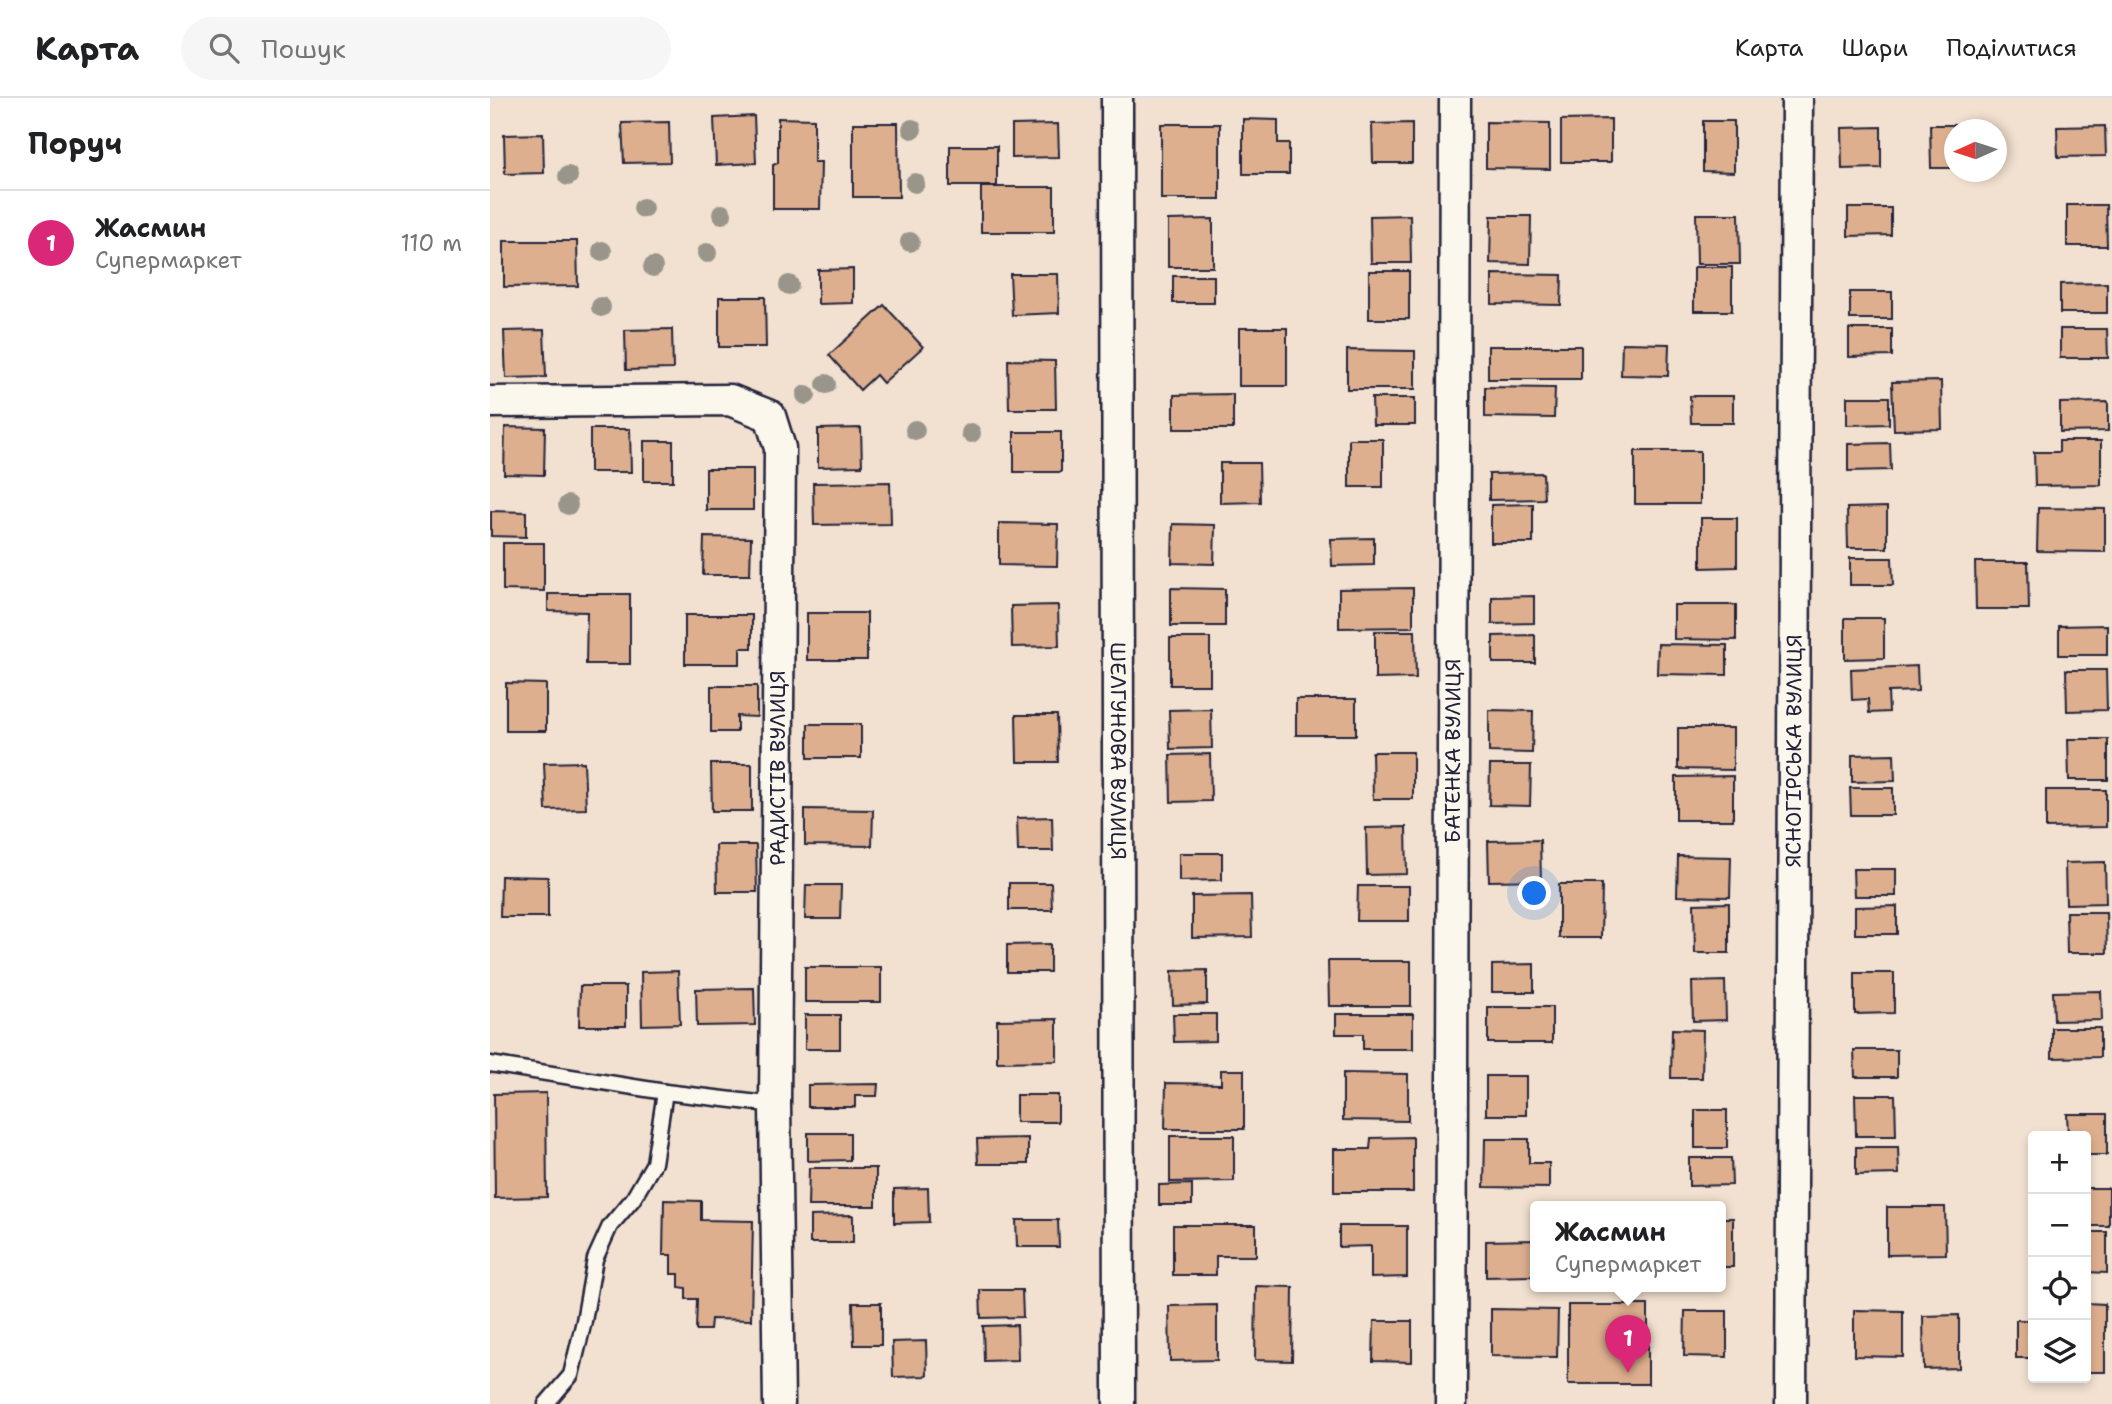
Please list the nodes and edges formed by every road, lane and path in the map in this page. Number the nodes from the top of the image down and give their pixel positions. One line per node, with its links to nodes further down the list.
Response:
1 (1117, 98): 10 (street, ШЕЛГУНОВА ВУЛИЦЯ)
2 (1455, 98): 11 (street, БАТЕНКА ВУЛИЦЯ)
3 (1797, 98): 12 (street, ЯСНОГІРСЬКА ВУЛИЦЯ)
4 (490, 402): 7 (street, РАДИСТІВ ВУЛИЦЯ)
5 (490, 1064): 6 (lane)
6 (665, 1092): 7 (lane); 8 (lane)
7 (775, 1105): 9 (street, РАДИСТІВ ВУЛИЦЯ)
8 (547, 1404)
9 (779, 1404)
10 (1119, 1404)
11 (1451, 1404)
12 (1791, 1404)

